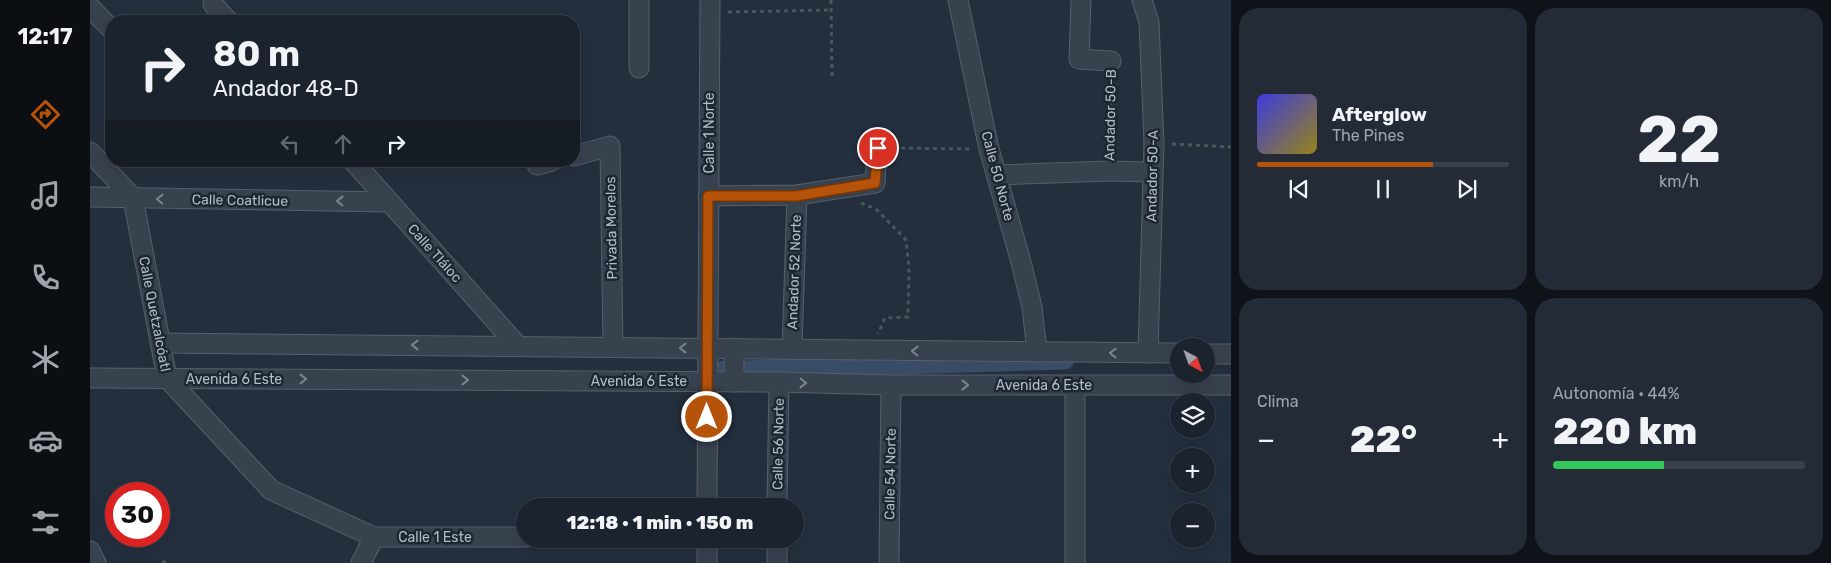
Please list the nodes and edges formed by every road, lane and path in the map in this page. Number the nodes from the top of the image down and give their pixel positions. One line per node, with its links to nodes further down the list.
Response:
1 (640, 0): 13 (street)
2 (831, 0): 9 (path)
3 (958, 0): 18 (street, Calle 50 Norte)
4 (1081, 0): 12 (street, Andador 50-B)
5 (1142, 0): 15 (street, Andador 50-A)
6 (213, 4): 10 (street)
7 (710, 6): 9 (path); 26 (street, Calle 1 Norte)
8 (90, 7): 11 (street)
9 (831, 10): 14 (path)
10 (223, 15)
11 (105, 23)
12 (1111, 60): 22 (path, Andador 50-B)
13 (640, 68)
14 (832, 77)
15 (1154, 143): 17 (path); 23 (street, Andador 50-A)
16 (878, 148): 18 (path); 25 (street)
17 (1231, 148)
18 (989, 149): 24 (street, Calle 50 Norte)
19 (90, 152): 29 (street)
20 (580, 154): 33 (street, Privada Morelos)
21 (358, 167): 30 (street, Calle Tláloc)
22 (1109, 171): 23 (street); 24 (street)
23 (1152, 172): 39 (street, Andador 50-A)
24 (997, 174): 38 (street, Calle 50 Norte)
25 (854, 187): 27 (street); 37 (path)
26 (708, 196): 27 (street); 34 (street, Calle 1 Norte)
27 (796, 196): 36 (street, Andador 52 Norte)
28 (90, 197): 29 (street, Calle Coatlicue)
29 (133, 198): 30 (street, Calle Coatlicue, one-way to 29); 31 (street, Calle Quetzalcóatl)
30 (389, 202): 32 (street, Calle Tláloc)
31 (160, 343): 32 (street, one-way to 31); 44 (street, Calle Quetzalcóatl)
32 (517, 346): 33 (street)
33 (613, 347): 34 (street, one-way to 33)
34 (708, 348): 35 (street); 45 (street, Calle 1 Norte)
35 (734, 348): 36 (street); 46 (street)
36 (792, 349): 37 (street)
37 (870, 350): 38 (street, one-way to 37)
38 (1037, 352): 39 (street, one-way to 38)
39 (1148, 353): 40 (street)
40 (1170, 354)
41 (1215, 354): 42 (street)
42 (1231, 354)
43 (90, 378): 44 (street, Avenida 6 Este)
44 (167, 378): 45 (street, Avenida 6 Este, one-way to 45); 53 (street, Calle Quetzalcóatl)
45 (707, 382): 46 (street, Avenida 6 Este); 51 (street, Calle 1 Norte)
46 (734, 382): 47 (street, Avenida 6 Este)
47 (779, 382): 48 (street, Avenida 6 Este, one-way to 48); 52 (street, Calle 56 Norte)
48 (891, 385): 49 (street, Avenida 6 Este, one-way to 49); 64 (street, Calle 54 Norte)
49 (1075, 385): 50 (street, Avenida 6 Este); 65 (street)
50 (1231, 385)
51 (707, 498)
52 (777, 498)
53 (374, 536): 54 (street, Calle 1 Este); 61 (street)
54 (516, 537)
55 (707, 548): 62 (street)
56 (777, 548): 63 (street)
57 (90, 551): 59 (street)
58 (169, 559): 60 (path)
59 (96, 563)
60 (162, 563)
61 (361, 563)
62 (707, 563)
63 (777, 563)
64 (889, 563)
65 (1075, 563)

